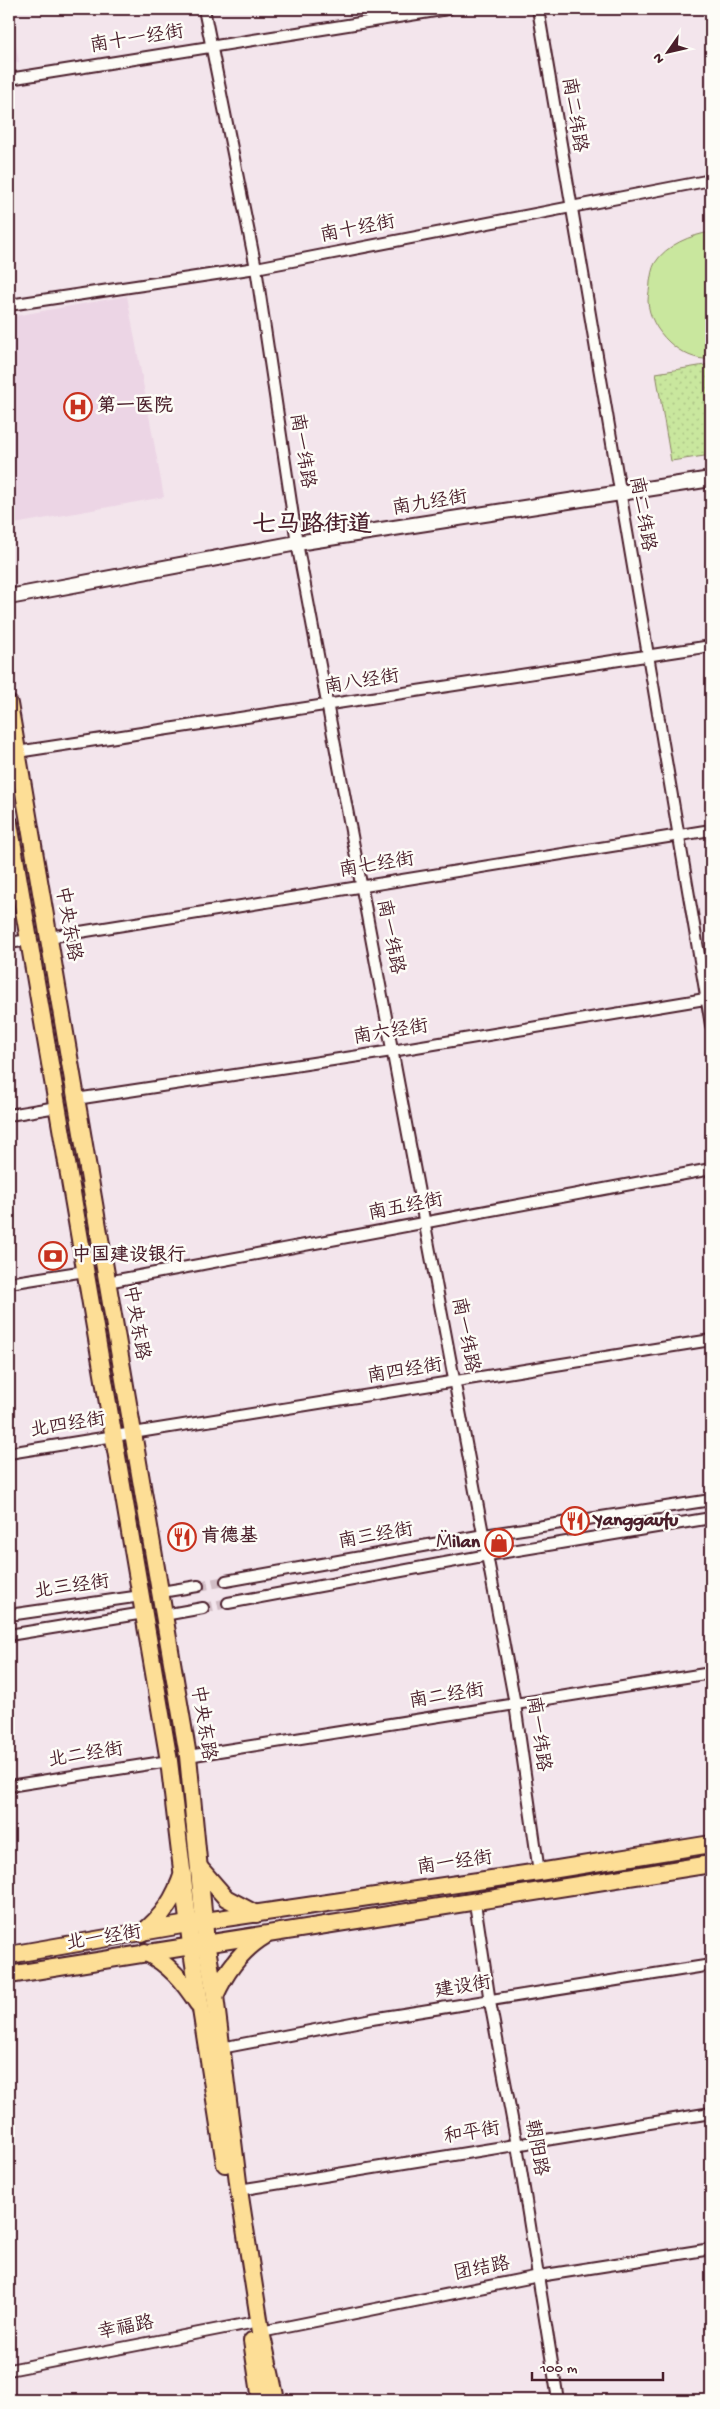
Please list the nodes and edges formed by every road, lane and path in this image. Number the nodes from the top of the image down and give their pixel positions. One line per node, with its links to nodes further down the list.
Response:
1 (204, 9): 4 (street, 南一纬路)
2 (448, 9): 4 (street, 南十一经街)
3 (538, 9): 7 (street, 南二纬路)
4 (211, 46): 5 (street, 南十一经街); 8 (street, 南一纬路)
5 (9, 79)
6 (711, 180): 7 (street, 南十经街)
7 (570, 207): 8 (street, 南十经街); 11 (street, 南二纬路)
8 (256, 268): 9 (street, 南十经街); 12 (street, 南一纬路)
9 (9, 305)
10 (711, 480): 11 (main road, 南九经街)
11 (620, 493): 12 (main road, 南九经街); 15 (street, 南二纬路)
12 (297, 543): 13 (main road, 南九经街); 17 (street, 南一纬路)
13 (9, 597)
14 (711, 646): 15 (street, 南八经街)
15 (648, 656): 17 (street, 南八经街); 21 (street, 南二纬路)
16 (9, 704): 18 (main road, 中央东路)
17 (328, 706): 18 (street, 南八经街); 22 (street, 南一纬路)
18 (17, 752): 23 (main road, 中央东路)
19 (9, 823): 24 (main road, 中央东路)
20 (711, 830): 21 (street, 南七经街)
21 (678, 834): 22 (street, 南七经街); 26 (street, 南二纬路)
22 (362, 886): 23 (street, 南七经街); 28 (street, 南一纬路)
23 (49, 937): 29 (main road, 中央东路)
24 (29, 940): 25 (street); 30 (main road, 中央东路)
25 (9, 943)
26 (709, 998): 27 (street, 南二纬路); 28 (street, 南六经街)
27 (711, 1025)
28 (392, 1051): 29 (street, 南六经街); 33 (street, 南一纬路)
29 (76, 1099): 35 (main road, 中央东路)
30 (57, 1107): 31 (street); 34 (main road, 中央东路)
31 (9, 1115)
32 (711, 1169): 33 (street, 南五经街)
33 (425, 1223): 35 (street, 南五经街); 38 (street, 南一纬路)
34 (85, 1271): 36 (street); 40 (main road, 中央东路)
35 (107, 1282): 39 (main road, 中央东路)
36 (9, 1283)
37 (711, 1340): 38 (street, 南四经街)
38 (454, 1382): 39 (street, 南四经街); 44 (street, 南一纬路)
39 (133, 1434): 40 (street, 北四经街); 48 (main road, 中央东路)
40 (114, 1437): 41 (street, 北四经街); 49 (main road, 中央东路)
41 (9, 1453)
42 (711, 1500): 44 (street, 南三经街)
43 (711, 1518): 45 (street)
44 (484, 1535): 45 (street, 南一纬路); 46 (street, 南三经街)
45 (488, 1555): 50 (street); 57 (street, 南一纬路)
46 (226, 1581)
47 (198, 1586): 48 (street)
48 (161, 1592): 54 (main road, 中央东路)
49 (141, 1596): 52 (main road, 中央东路); 53 (street, 北三经街)
50 (228, 1603)
51 (203, 1608): 54 (street)
52 (144, 1613): 55 (street); 59 (main road, 中央东路)
53 (9, 1615)
54 (164, 1615): 58 (main road, 中央东路)
55 (9, 1635)
56 (711, 1673): 57 (street, 南二经街)
57 (515, 1704): 58 (street, 南二经街); 64 (street, 南一纬路)
58 (188, 1756): 63 (main road, 中央东路)
59 (169, 1761): 60 (street, 北二经街); 65 (main road, 中央东路)
60 (9, 1786)
61 (711, 1844): 64 (main road, 南一经街)
62 (711, 1864): 66 (main road)
63 (199, 1867): 67 (main road); 68 (main road, 中央东路)
64 (539, 1872): 67 (main road, 南一经街)
65 (183, 1873): 68 (main road, 中央东路); 69 (main road)
66 (474, 1903): 70 (main road); 77 (street, 朝阳路)
67 (256, 1914): 68 (main road, 南一经街)
68 (197, 1923): 69 (main road, 北一经街); 71 (main road)
69 (142, 1933): 73 (main road, 北一经街)
70 (270, 1933): 71 (main road); 76 (main road)
71 (198, 1943): 72 (main road, 北一经街); 76 (main road); 78 (main road)
72 (145, 1952): 75 (main road, 北一经街); 78 (main road)
73 (9, 1955)
74 (711, 1965): 77 (street, 建设街)
75 (9, 1975)
76 (215, 1996): 79 (main road)
77 (490, 2002): 79 (street, 建设街); 81 (street, 朝阳路)
78 (200, 2008): 85 (main road)
79 (221, 2048): 82 (main road)
80 (711, 2113): 81 (street, 和平街)
81 (517, 2145): 82 (street, 和平街); 84 (street, 朝阳路)
82 (239, 2190): 85 (main road)
83 (711, 2249): 84 (street, 团结路)
84 (539, 2276): 85 (street, 团结路); 89 (street, 朝阳路)
85 (255, 2327): 86 (street, 幸福路); 87 (main road); 88 (main road)
86 (9, 2370)
87 (262, 2400)
88 (276, 2400)
89 (558, 2400)

